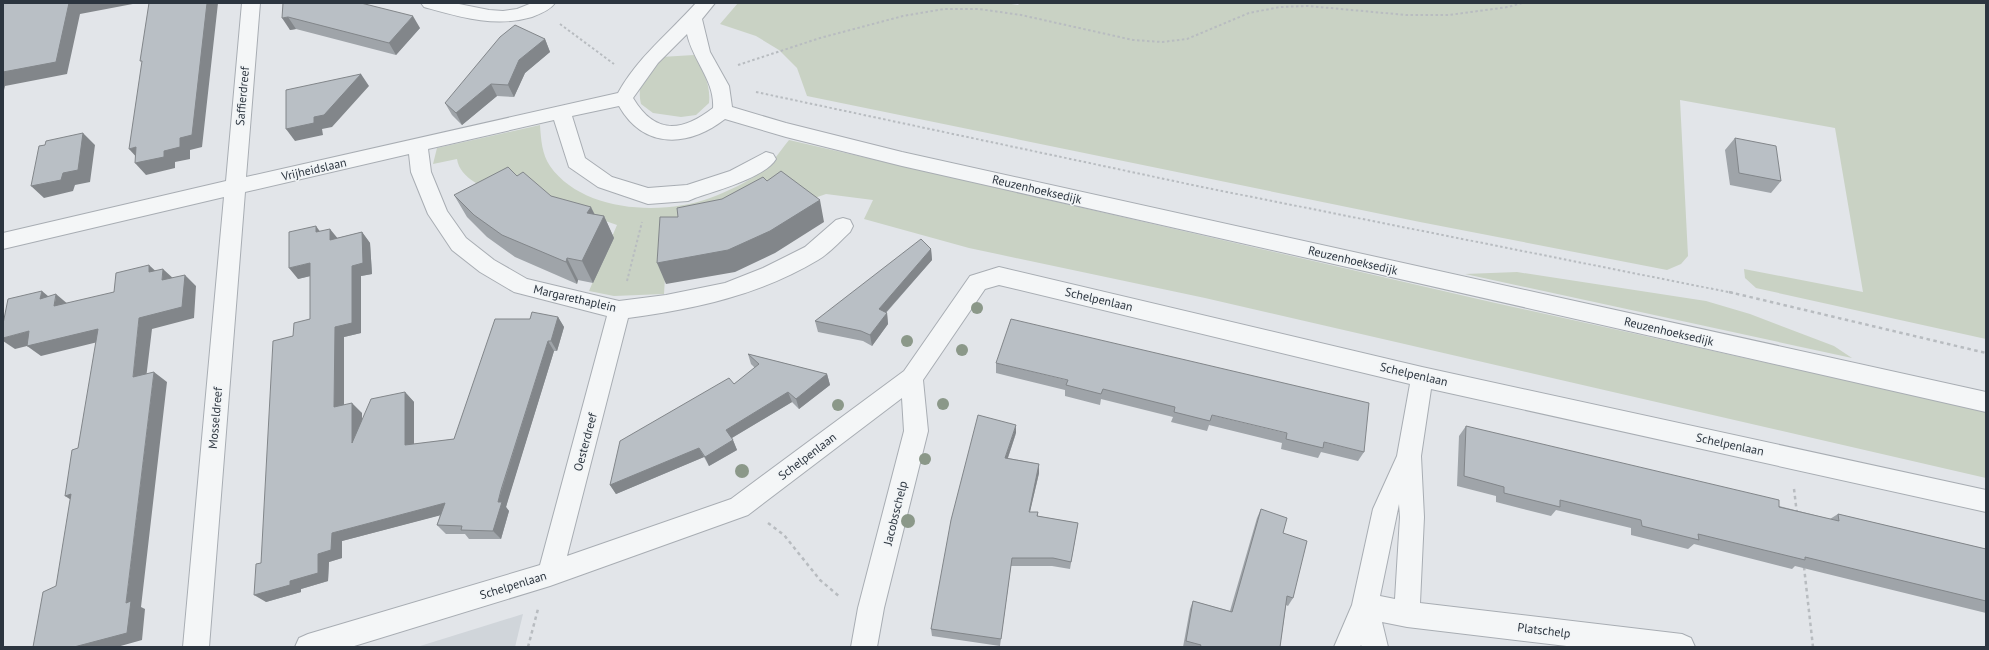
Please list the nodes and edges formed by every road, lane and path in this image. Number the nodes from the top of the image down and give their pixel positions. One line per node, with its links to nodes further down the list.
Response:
1 (251, 3): 16 (street, Saffierdreef)
2 (430, 3): 3 (street)
3 (546, 3)
4 (706, 3): 6 (street)
5 (1522, 3): 9 (path)
6 (693, 18): 11 (street); 13 (street)
7 (562, 26): 8 (path)
8 (597, 51)
9 (734, 66)
10 (750, 91): 22 (path)
11 (624, 98): 12 (street, Vrijheidslaan); 13 (street)
12 (561, 111): 14 (street, Vrijheidslaan); 17 (street)
13 (722, 111): 25 (street, Reuzenhoeksedijk)
14 (418, 144): 16 (street, Vrijheidslaan); 21 (street, Margarethaplein)
15 (766, 159): 17 (street)
16 (234, 188): 19 (street, Vrijheidslaan); 36 (street, Mosseldreef)
17 (648, 196): 20 (path)
18 (843, 226): 21 (street, Margarethaplein)
19 (3, 241)
20 (626, 282)
21 (619, 310): 32 (street, Oesterdreef)
22 (1986, 353)
23 (1422, 377): 24 (street, Schelpenlaan); 26 (street); 27 (street, Schelpenlaan)
24 (912, 378): 29 (street, Schelpenlaan); 34 (street, Jacobsschelp)
25 (1986, 402)
26 (1409, 456): 33 (street); 35 (street)
27 (1790, 457): 28 (street, Schelpenlaan); 30 (path)
28 (1986, 501)
29 (739, 507): 32 (street, Schelpenlaan); 34 (path)
30 (1798, 520)
31 (1803, 560): 42 (path)
32 (550, 574): 37 (street, Schelpenlaan)
33 (1365, 606): 35 (street, Platschelp); 39 (street); 40 (street)
34 (871, 608): 38 (street, Jacobsschelp)
35 (1407, 614): 41 (street, Platschelp)
36 (196, 647)
37 (308, 647)
38 (864, 647)
39 (1348, 647)
40 (1375, 647)
41 (1682, 647)
42 (1813, 647)

